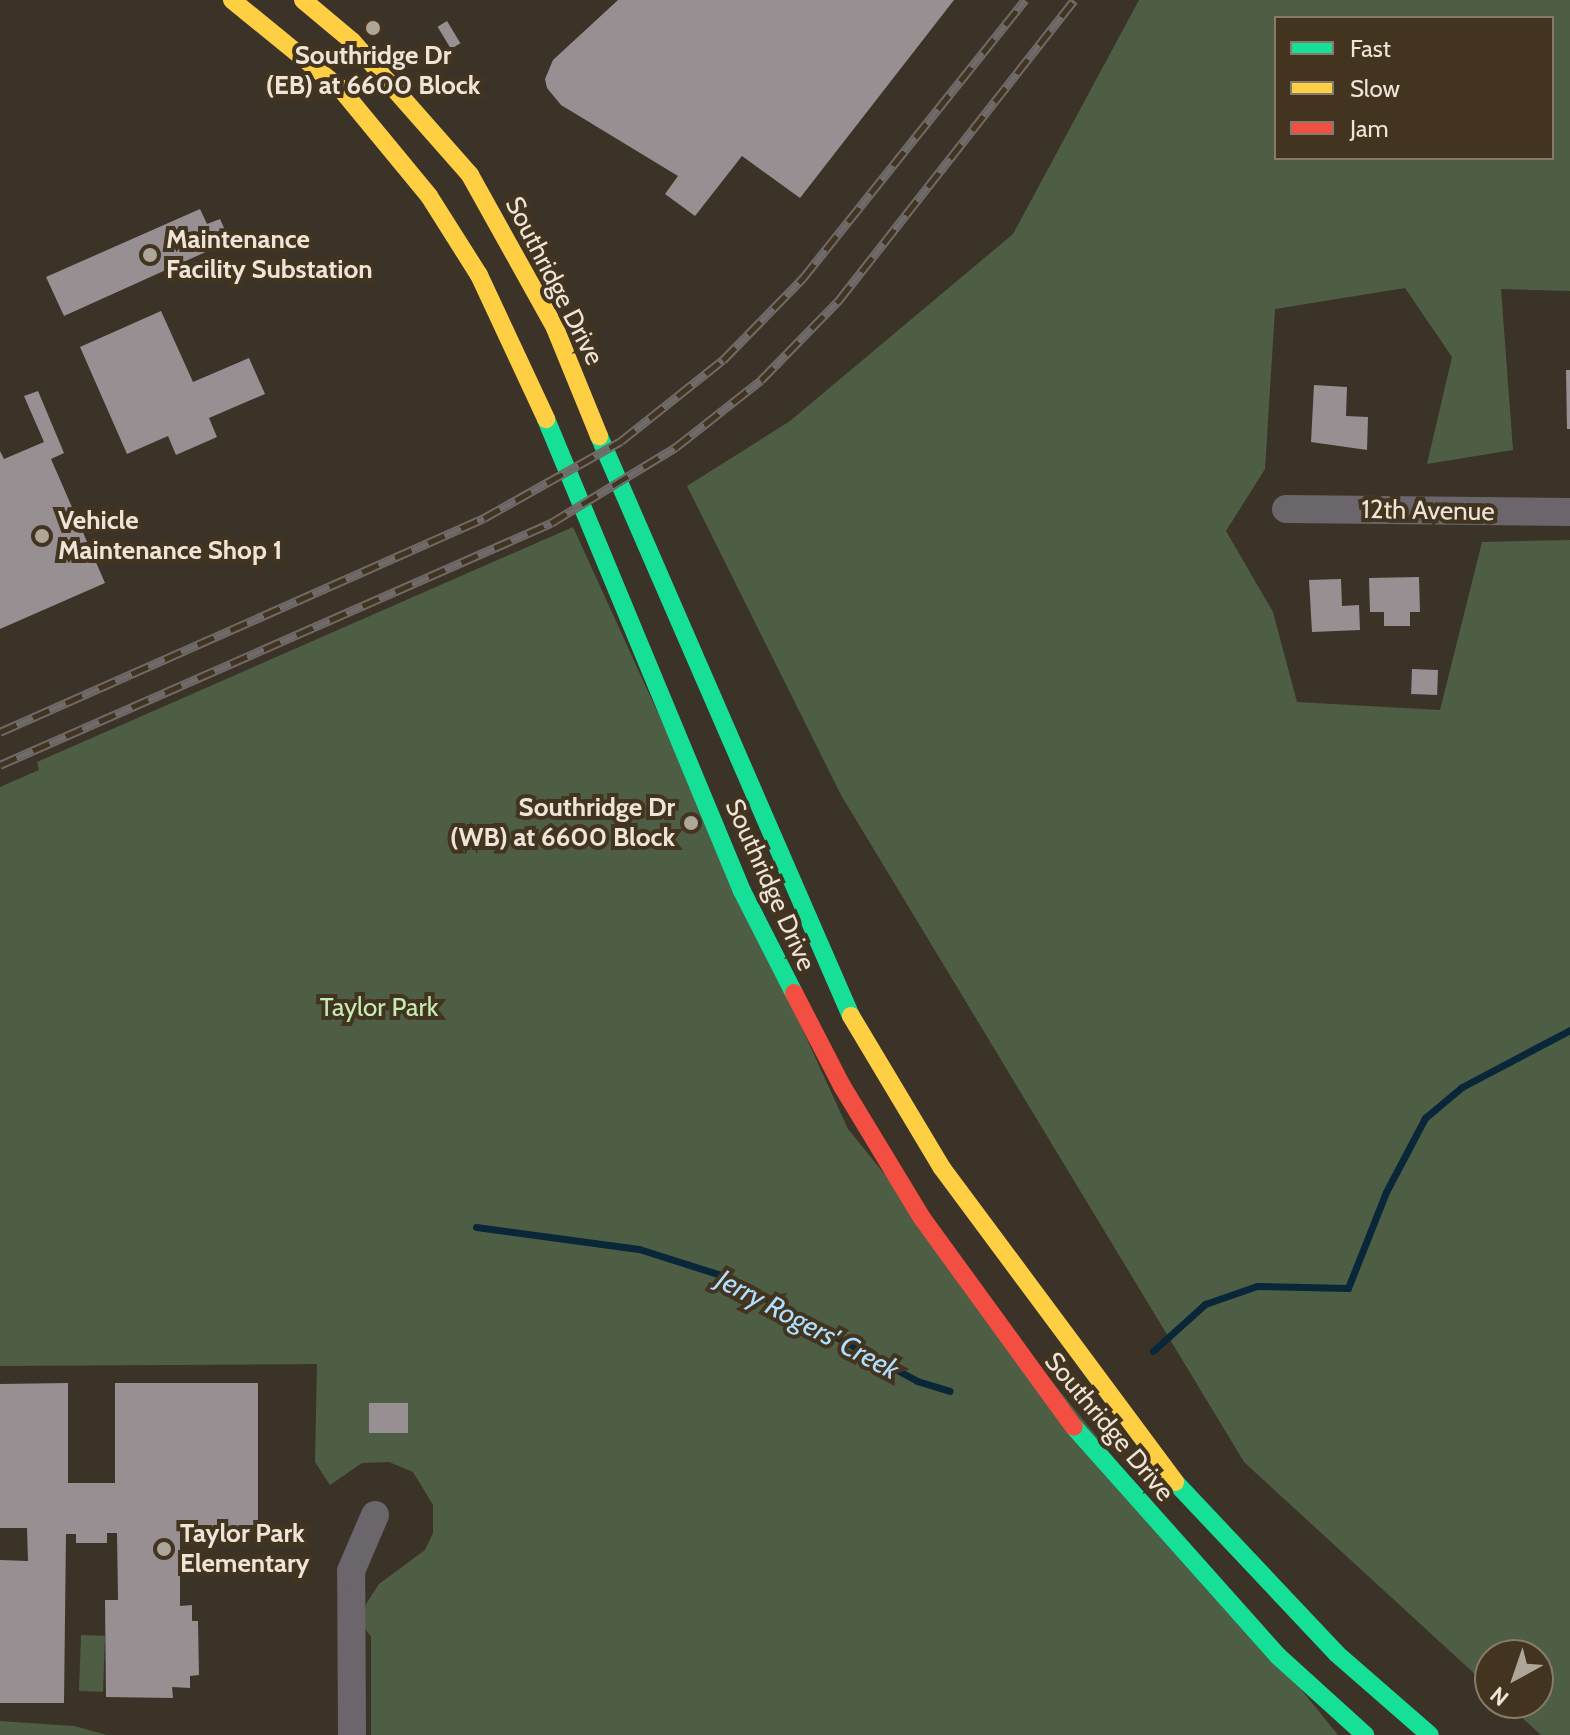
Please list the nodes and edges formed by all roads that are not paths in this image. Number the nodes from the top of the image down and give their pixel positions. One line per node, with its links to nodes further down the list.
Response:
1 (232, 0): 3 (main road, Southridge Drive)
2 (303, 0): 4 (main road, Southridge Drive)
3 (340, 88): 4 (main road); 9 (main road, Southridge Drive)
4 (405, 99): 10 (main road, Southridge Drive)
5 (1286, 509): 6 (street, 12th Avenue)
6 (1570, 512)
7 (375, 1515): 8 (street)
8 (352, 1735)
9 (1365, 1735)
10 (1430, 1735)

